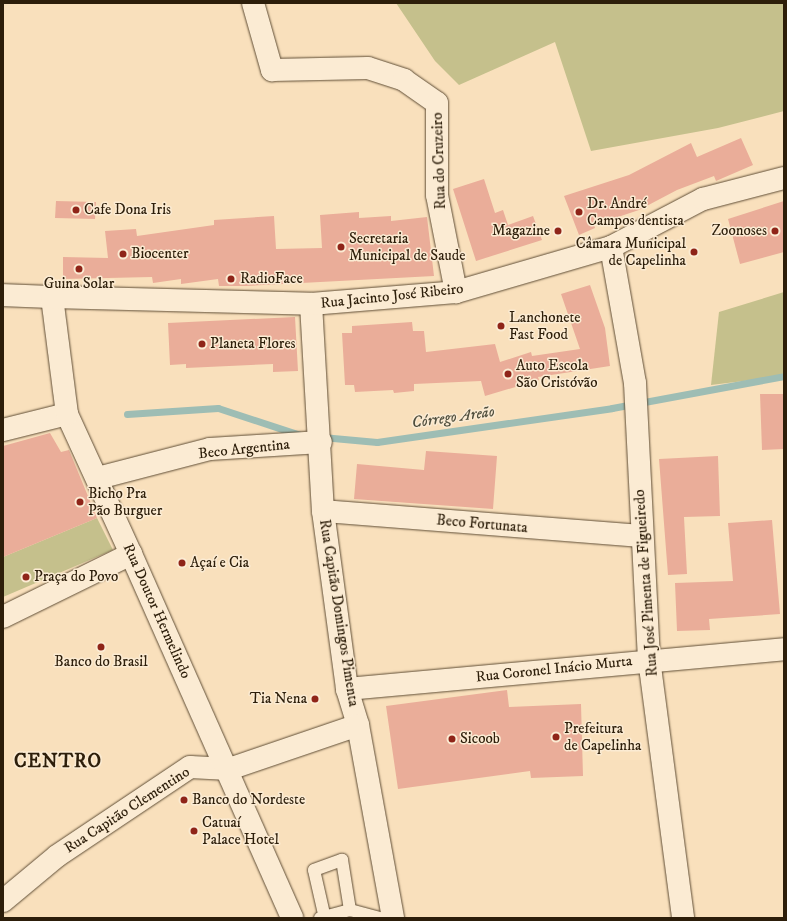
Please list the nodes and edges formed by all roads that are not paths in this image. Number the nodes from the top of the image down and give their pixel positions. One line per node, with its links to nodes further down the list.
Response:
1 (253, 3): 4 (street, Rua do Cruzeiro)
2 (784, 178): 3 (street, Rua Jacinto José Ribeiro)
3 (611, 247): 4 (street, Rua Jacinto José Ribeiro); 13 (street, Rua José Pimenta de Figueiredo)
4 (456, 292): 7 (street, Rua Jacinto José Ribeiro)
5 (3, 295): 6 (street, Rua Jacinto José Ribeiro)
6 (52, 297): 7 (street, Rua Jacinto José Ribeiro); 8 (street, Rua Doutor Hermelindo)
7 (311, 304): 10 (street, Rua Capitão Domingos Pimenta)
8 (67, 414): 9 (street); 11 (street, Rua Doutor Hermelindo)
9 (3, 430)
10 (320, 435): 11 (street, Beco Argentina); 12 (street, Rua Capitão Domingos Pimenta)
11 (98, 478): 14 (street, Rua Doutor Hermelindo)
12 (323, 511): 13 (street, Beco Fortunata); 18 (street, Rua Capitão Domingos Pimenta)
13 (640, 536): 17 (street, Rua José Pimenta de Figueiredo)
14 (131, 554): 15 (street); 20 (street, Rua Doutor Hermelindo)
15 (3, 617)
16 (784, 649): 17 (street, Rua Coronel Inácio Murta)
17 (650, 659): 18 (street, Rua Coronel Inácio Murta); 27 (street, Rua José Pimenta de Figueiredo)
18 (347, 689): 19 (street, Rua Capitão Domingos Pimenta)
19 (358, 725): 20 (street, Rua Capitão Clementino); 26 (street, Rua Capitão Domingos Pimenta)
20 (229, 769): 21 (street, Rua Capitão Clementino); 24 (street, Rua Doutor Hermelindo)
21 (4, 897)
22 (350, 910): 23 (lane); 23 (lane); 25 (lane)
23 (322, 916)
24 (292, 918)
25 (379, 918)
26 (393, 918)
27 (683, 918)

